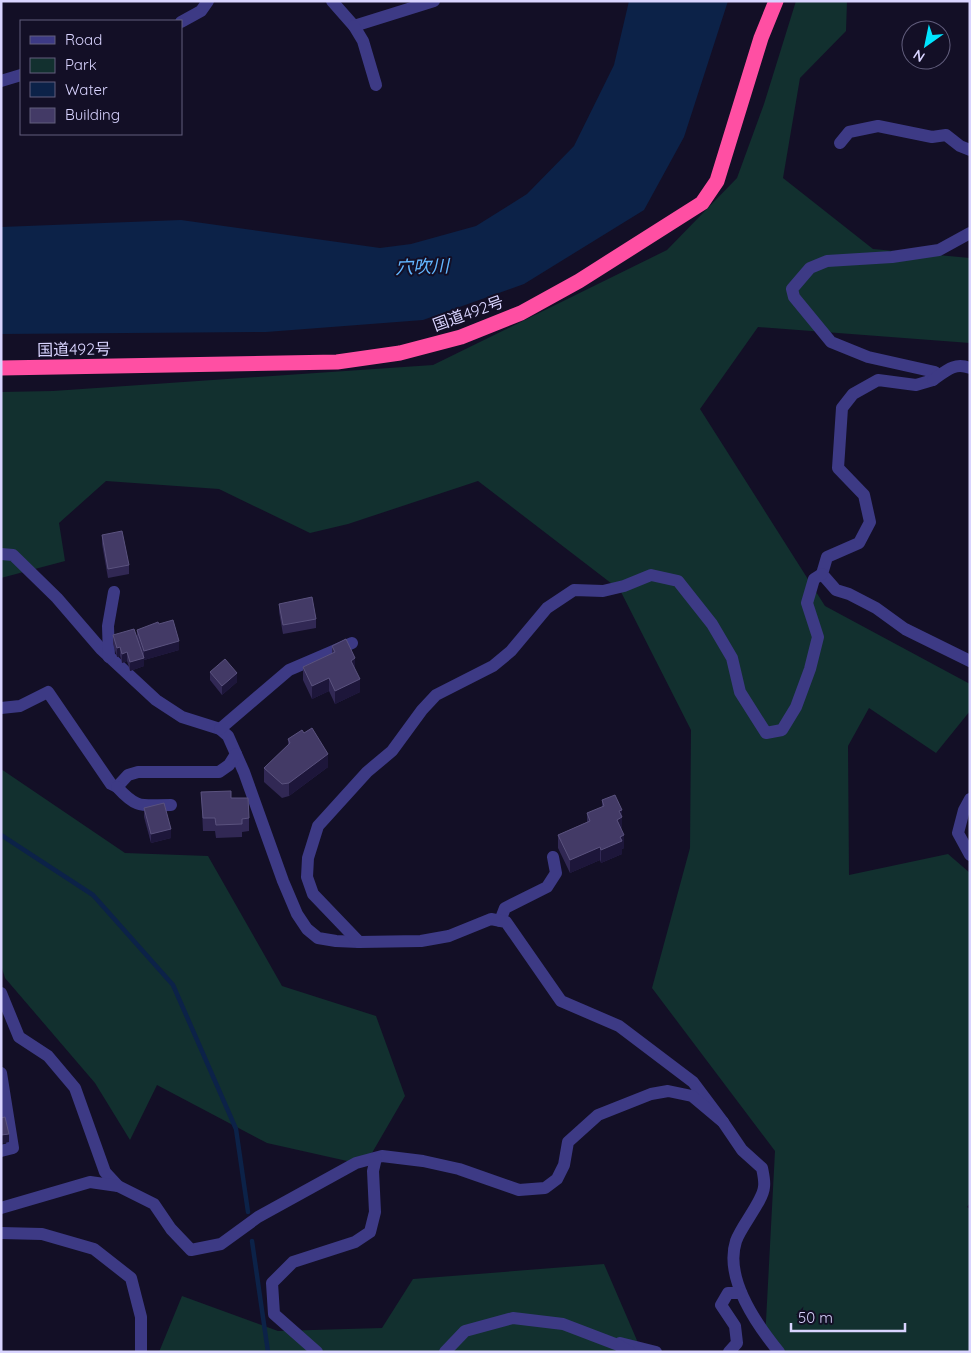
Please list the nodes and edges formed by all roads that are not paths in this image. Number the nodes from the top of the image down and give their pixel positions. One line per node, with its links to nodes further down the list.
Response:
1 (208, 1): 5 (street)
2 (332, 1): 6 (street)
3 (434, 1): 6 (street)
4 (776, 1): 13 (highway, 国道492号)
5 (182, 21)
6 (354, 26): 9 (street)
7 (20, 75): 8 (street)
8 (1, 81)
9 (376, 85)
10 (840, 143): 11 (street)
11 (970, 150)
12 (970, 232): 15 (street)
13 (1, 368)
14 (970, 368): 15 (street)
15 (933, 380): 17 (street)
16 (1, 554): 20 (street)
17 (822, 574): 21 (street); 31 (street)
18 (114, 592): 20 (street)
19 (352, 643): 23 (street)
20 (108, 657): 23 (street)
21 (970, 661)
22 (1, 708): 25 (street)
23 (220, 730): 24 (street)
24 (236, 754): 25 (street); 31 (street)
25 (116, 787): 27 (street)
26 (970, 799): 28 (street)
27 (171, 805)
28 (970, 855)
29 (553, 856): 30 (street)
30 (500, 920): 31 (street); 34 (street)
31 (358, 942)
32 (1, 994): 37 (street)
33 (1, 1073): 35 (street)
34 (723, 1122): 36 (street); 40 (street)
35 (1, 1151)
36 (376, 1158): 37 (street); 43 (street)
37 (118, 1186): 38 (street)
38 (1, 1208)
39 (1, 1233): 42 (street)
40 (741, 1293): 47 (street); 48 (street)
41 (608, 1341): 44 (street); 45 (street); 46 (street)
42 (142, 1352)
43 (317, 1352)
44 (445, 1352)
45 (630, 1352)
46 (656, 1352)
47 (729, 1352)
48 (779, 1352)

